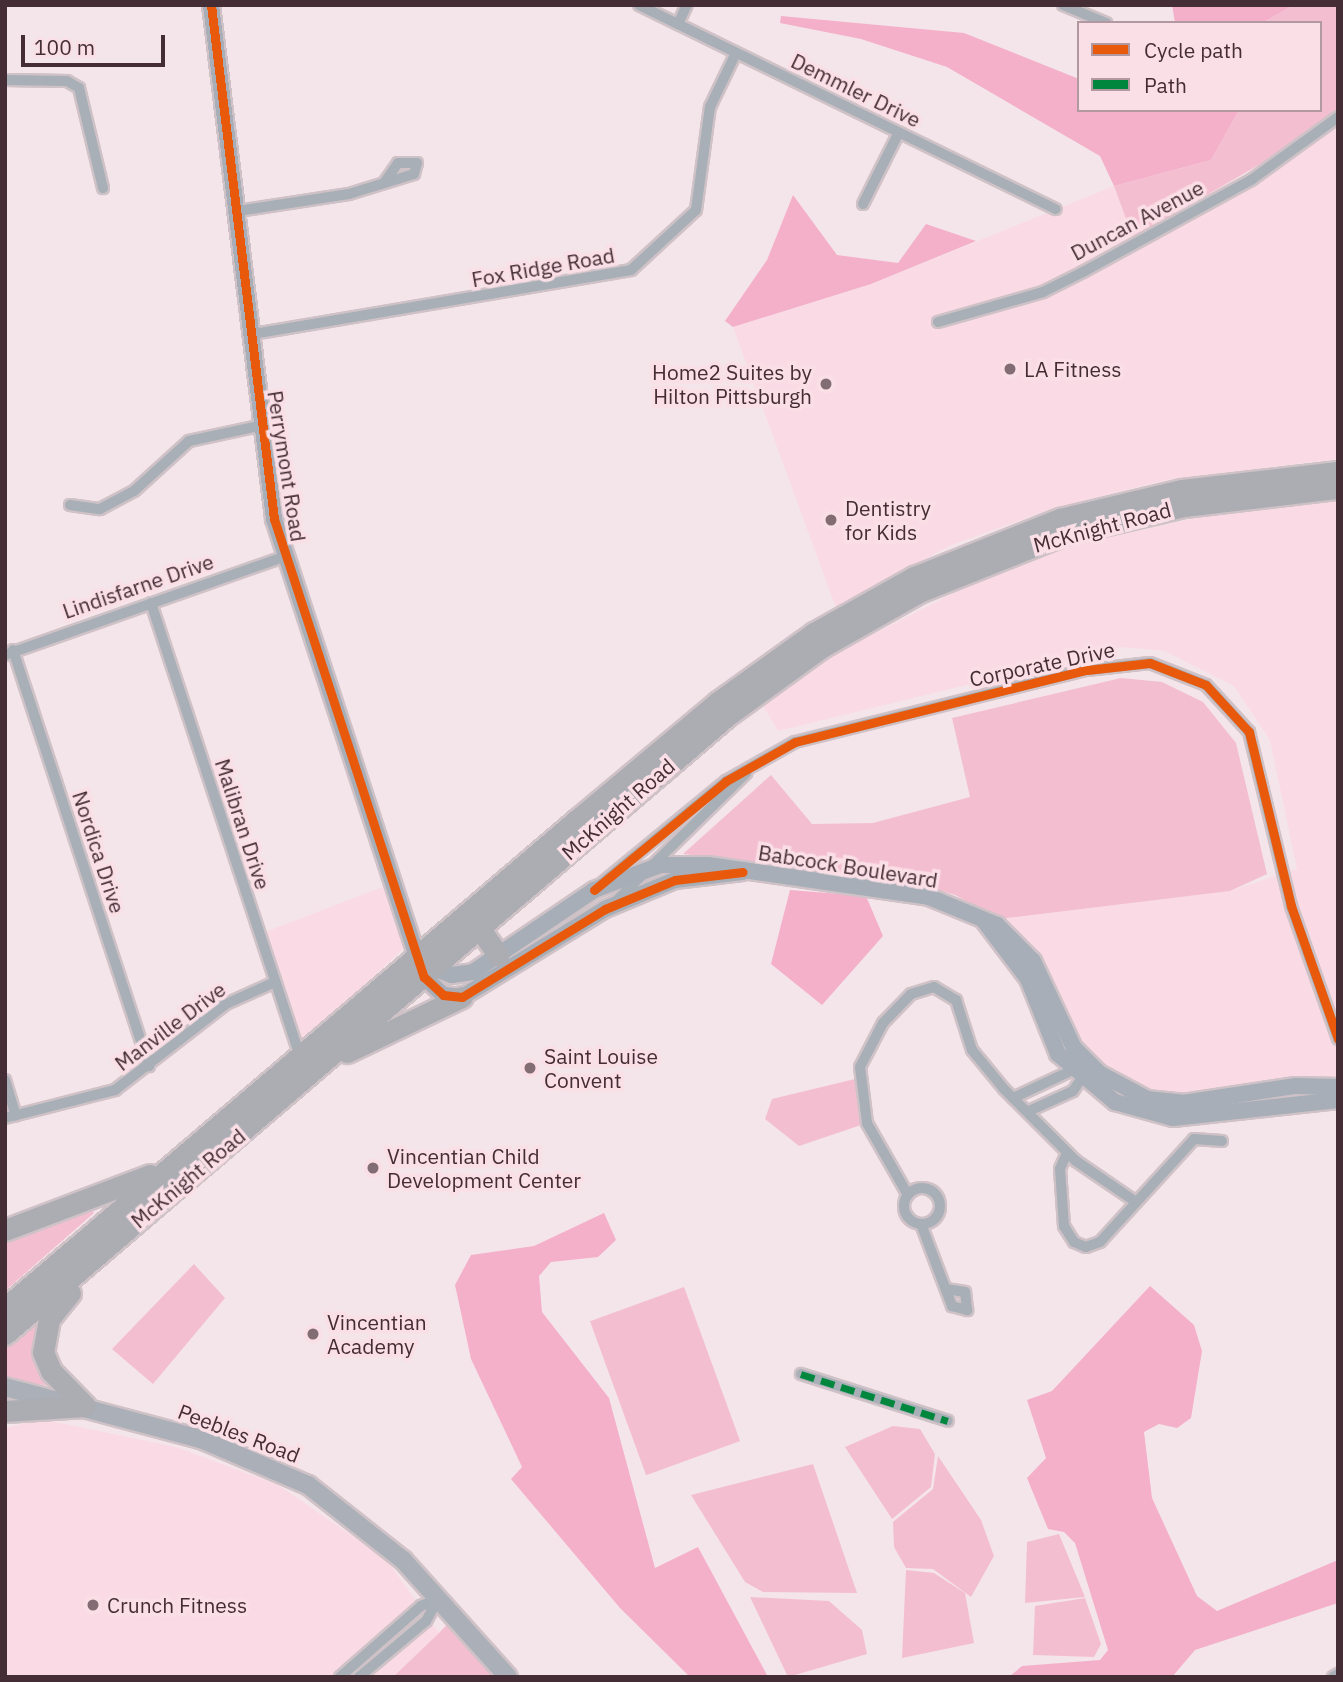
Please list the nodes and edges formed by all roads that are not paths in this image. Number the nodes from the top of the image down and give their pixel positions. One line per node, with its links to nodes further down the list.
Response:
1 (211, 5): 15 (street, Perrymont Road)
2 (639, 5): 6 (street, Demmler Drive)
3 (687, 5): 6 (street)
4 (1063, 5): 5 (street)
5 (1101, 21)
6 (678, 24): 7 (street, Demmler Drive)
7 (736, 53): 10 (street, Demmler Drive); 17 (street, Fox Ridge Road)
8 (5, 80): 12 (street)
9 (1338, 117): 16 (street, Duncan Avenue)
10 (899, 132): 13 (street); 14 (street, Demmler Drive)
11 (384, 183): 15 (street)
12 (103, 188)
13 (863, 204)
14 (1056, 209)
15 (238, 211): 17 (street, Perrymont Road)
16 (938, 322)
17 (253, 334): 18 (street, Perrymont Road)
18 (259, 426): 21 (street); 22 (street, Perrymont Road)
19 (1338, 472): 33 (highway, McKnight Road)
20 (1338, 488): 31 (highway, McKnight Road)
21 (70, 505)
22 (284, 557): 23 (street, Lindisfarne Drive); 33 (street, Perrymont Road)
23 (150, 603): 24 (street, Lindisfarne Drive); 34 (street, Malibran Drive)
24 (9, 652): 39 (street, Nordica Drive)
25 (749, 768): 26 (street, Corporate Drive); 28 (street, Corporate Drive); 36 (street, Corporate Drive)
26 (652, 867): 27 (street, Babcock Boulevard); 28 (street, Babcock Boulevard); 29 (street, Corporate Drive)
27 (743, 872): 29 (street, Babcock Boulevard); 30 (street, Babcock Boulevard)
28 (594, 890): 32 (street, Babcock Boulevard)
29 (605, 909): 35 (street, Babcock Boulevard)
30 (984, 921): 38 (street, Babcock Boulevard); 41 (street, Babcock Boulevard)
31 (480, 929): 32 (highway); 33 (highway, McKnight Road)
32 (498, 955): 33 (street, Babcock Boulevard)
33 (424, 968): 35 (street); 37 (highway, McKnight Road)
34 (275, 982): 37 (street, Malibran Drive); 39 (street, Manville Drive)
35 (462, 997): 37 (highway)
36 (1338, 1039)
37 (308, 1062): 50 (highway, McKnight Road); 52 (highway, McKnight Road)
38 (1088, 1063): 41 (street); 43 (street, Babcock Boulevard)
39 (149, 1066): 47 (street, Manville Drive)
40 (1338, 1073): 43 (street)
41 (1077, 1076): 44 (street); 45 (street, Babcock Boulevard); 46 (street)
42 (5, 1080): 47 (street)
43 (1330, 1086)
44 (1013, 1098): 46 (street); 51 (street)
45 (1338, 1100)
46 (1029, 1111): 49 (street)
47 (11, 1117)
48 (1222, 1141): 53 (street)
49 (1067, 1153): 53 (street); 53 (street)
50 (179, 1160): 55 (highway); 57 (highway, McKnight Road)
51 (908, 1195): 54 (street); 54 (street)
52 (161, 1200): 58 (highway, McKnight Road); 61 (highway)
53 (1136, 1202)
54 (921, 1224): 56 (street)
55 (5, 1230)
56 (946, 1289)
57 (5, 1308)
58 (5, 1334)
59 (801, 1374): 63 (street)
60 (5, 1387): 61 (main road, Peebles Road)
61 (85, 1406): 62 (highway); 64 (main road, Peebles Road)
62 (5, 1412)
63 (948, 1421)
64 (438, 1599): 66 (street); 67 (street); 68 (main road, Peebles Road)
65 (1338, 1674): 69 (street)
66 (340, 1677)
67 (359, 1677)
68 (508, 1677)
69 (1333, 1677)

